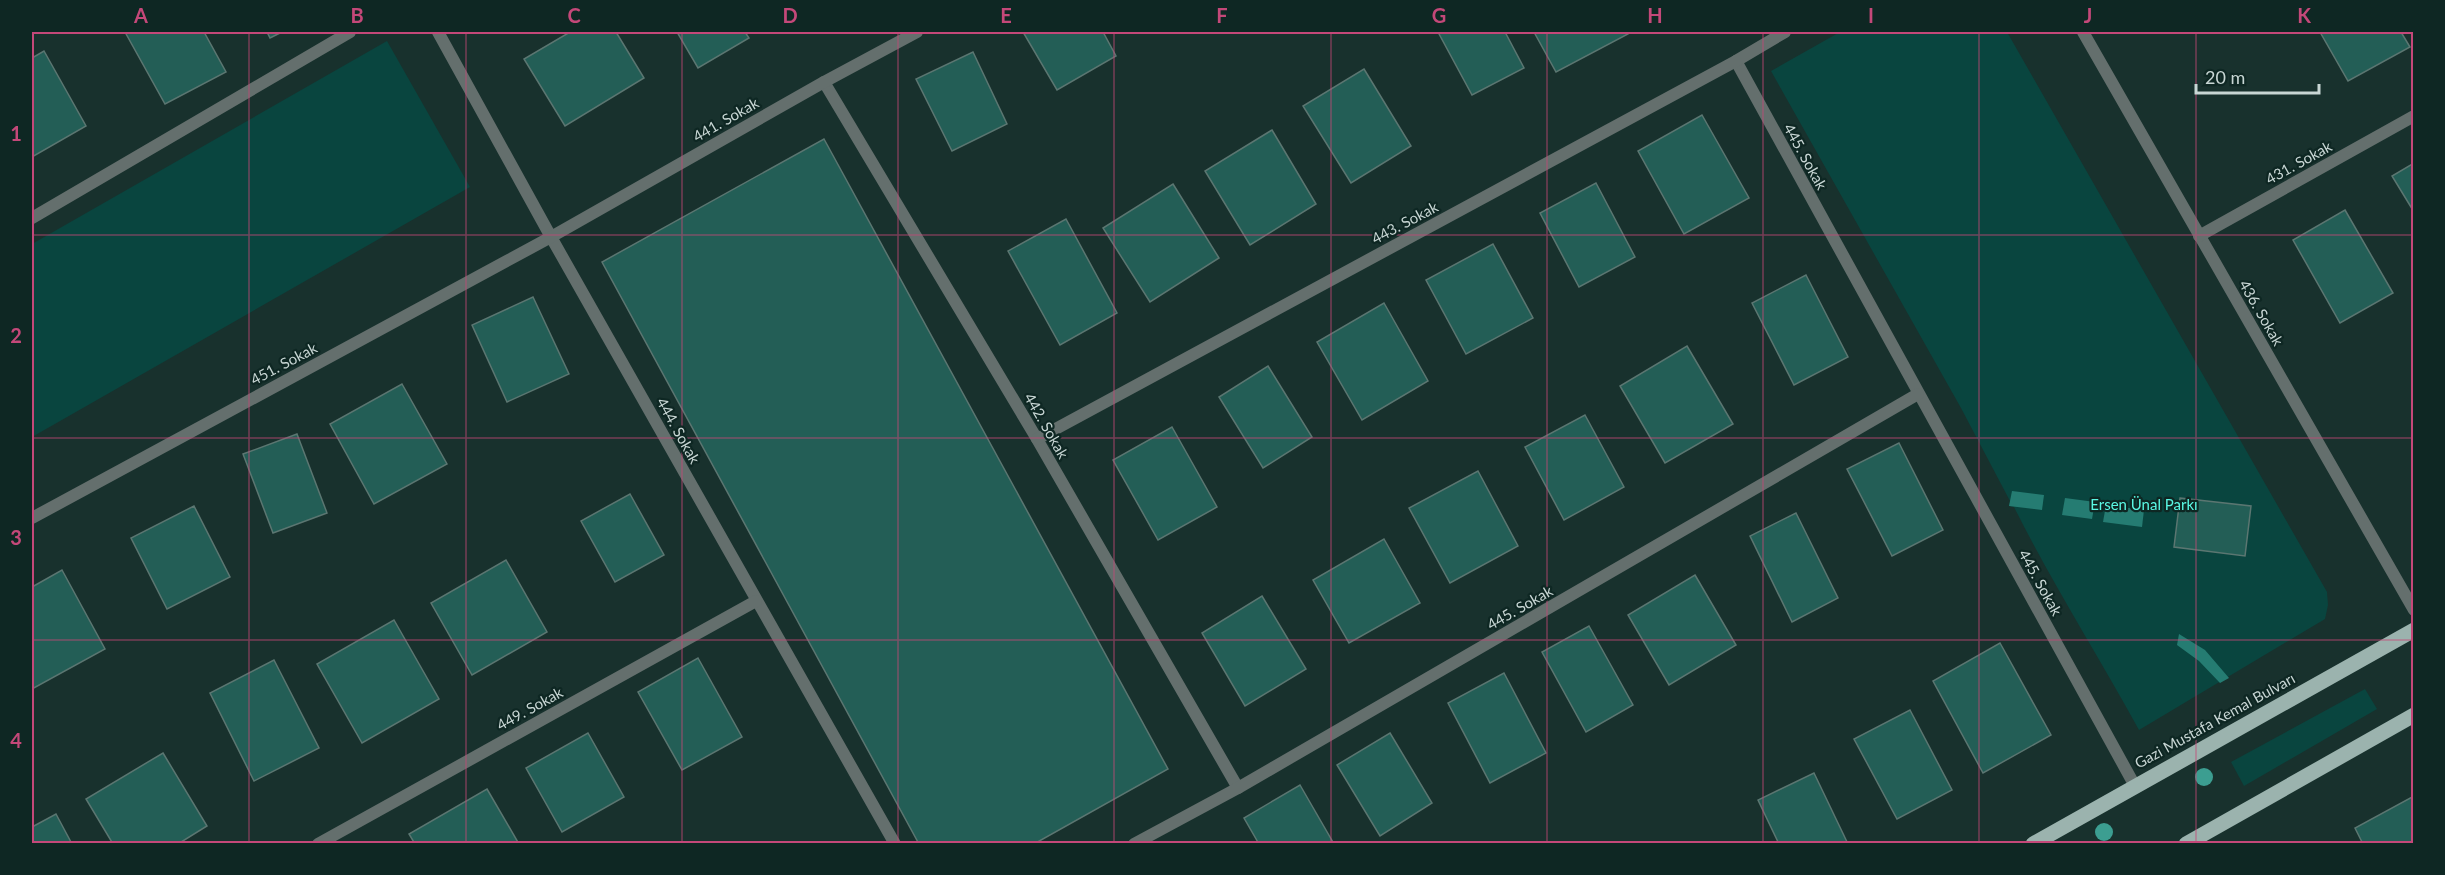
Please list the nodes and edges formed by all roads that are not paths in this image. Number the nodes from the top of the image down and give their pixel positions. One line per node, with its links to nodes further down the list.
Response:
1 (350, 32): 9 (street)
2 (438, 32): 11 (street, 444. Sokak)
3 (917, 32): 7 (street, 441. Sokak)
4 (1785, 32): 6 (street, 443. Sokak)
5 (2083, 32): 10 (street, 436. Sokak)
6 (1736, 61): 12 (street, 445. Sokak); 13 (street, 443. Sokak)
7 (824, 82): 11 (street, 441. Sokak); 13 (street, 442. Sokak)
8 (2414, 116): 10 (street, 431. Sokak)
9 (32, 218)
10 (2199, 236): 16 (street, 436. Sokak)
11 (551, 237): 14 (street, 451. Sokak); 15 (street, 444. Sokak)
12 (1918, 394): 19 (street, 445. Sokak); 20 (street, 445. Sokak)
13 (1037, 439): 20 (street, 442. Sokak)
14 (32, 518)
15 (756, 601): 21 (street, 449. Sokak); 22 (street, 444. Sokak)
16 (2414, 610)
17 (2414, 630): 19 (main road, Gazi Mustafa Kemal Bulvarı)
18 (2414, 715): 25 (main road)
19 (2135, 786): 24 (main road, Gazi Mustafa Kemal Bulvarı)
20 (1239, 788): 23 (street, 445. Sokak)
21 (318, 843)
22 (895, 843)
23 (1134, 843)
24 (2033, 843)
25 (2186, 843)

